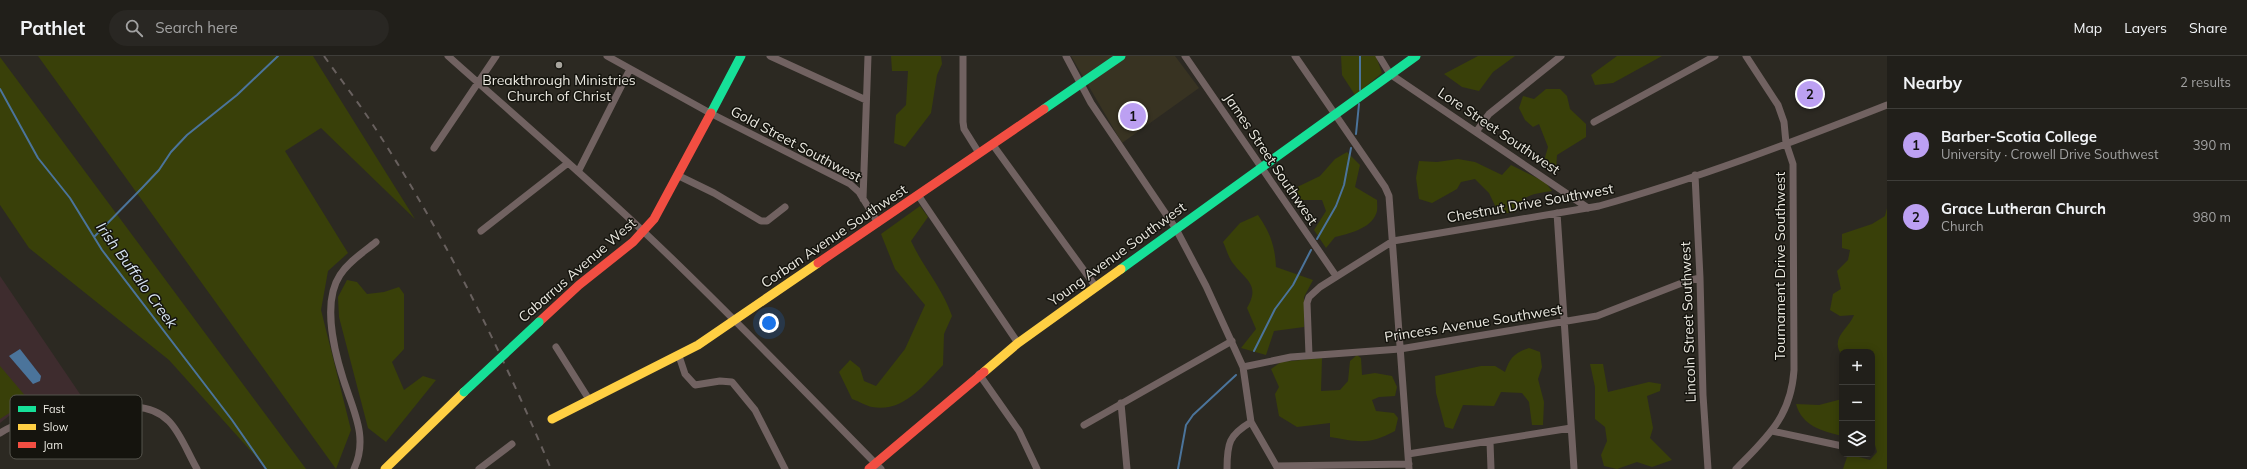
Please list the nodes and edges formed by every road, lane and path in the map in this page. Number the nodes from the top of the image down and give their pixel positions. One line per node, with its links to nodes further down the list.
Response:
1 (448, 56): 19 (street)
2 (496, 56): 19 (street)
3 (607, 56): 17 (street, Gold Street Southwest)
4 (740, 56): 23 (street, Cabarrus Avenue West)
5 (770, 56): 21 (street)
6 (868, 56): 21 (street)
7 (963, 56): 30 (street)
8 (1066, 56): 20 (street)
9 (1121, 56): 20 (street, Corban Avenue Southwest)
10 (1185, 56): 32 (street, James Street Southwest)
11 (1295, 56): 24 (street)
12 (1379, 56): 18 (street)
13 (1416, 56): 18 (street, Young Avenue Southwest)
14 (1561, 56): 26 (street)
15 (1715, 56): 25 (street)
16 (1746, 56): 27 (street, Tournament Drive Southwest)
17 (630, 69): 23 (street, Gold Street Southwest); 33 (street)
18 (1392, 76): 24 (street, Young Avenue Southwest); 26 (street, Lore Street Southwest)
19 (478, 83): 29 (street); 31 (street)
20 (1082, 83): 28 (street, Corban Avenue Southwest); 42 (street)
21 (866, 100): 37 (street)
22 (1887, 105): 27 (street, Chestnut Drive Southwest)
23 (710, 113): 34 (street, Cabarrus Avenue West); 37 (street, Gold Street Southwest)
24 (1334, 115): 32 (street, Young Avenue Southwest); 45 (street)
25 (1594, 122)
26 (1476, 132): 39 (street, Lore Street Southwest)
27 (1786, 142): 35 (street, Chestnut Drive Southwest); 68 (street, Tournament Drive Southwest)
28 (992, 145): 30 (street, Corban Avenue Southwest); 49 (street)
29 (434, 148)
30 (979, 154): 36 (street, Corban Avenue Southwest)
31 (568, 163): 33 (street); 43 (street)
32 (1262, 167): 42 (street, Young Avenue Southwest); 47 (street, James Street Southwest)
33 (578, 172): 44 (street)
34 (677, 175): 38 (street); 44 (street, Cabarrus Avenue West)
35 (1695, 175): 39 (street, Chestnut Drive Southwest); 48 (street, Lincoln Street Southwest)
36 (918, 195): 41 (street, Corban Avenue Southwest); 53 (street)
37 (863, 199): 41 (street, Gold Street Southwest)
38 (785, 208)
39 (1588, 208): 40 (street, Chestnut Drive Southwest)
40 (1557, 213): 45 (street, Chestnut Drive Southwest); 51 (street)
41 (878, 223): 50 (street, Corban Avenue Southwest)
42 (1176, 229): 49 (street, Young Avenue Southwest); 52 (street)
43 (481, 231)
44 (644, 232): 50 (street); 79 (street, Cabarrus Avenue West, bridge)
45 (1393, 241): 47 (street, Chestnut Drive Southwest); 55 (street)
46 (376, 242): 78 (street)
47 (1336, 276): 56 (street, Chestnut Drive Southwest)
48 (1700, 278): 51 (street, Princess Avenue Southwest); 87 (street, Lincoln Street Southwest)
49 (1096, 287): 53 (street, Young Avenue Southwest)
50 (735, 320): 57 (street, Corban Avenue Southwest); 74 (street)
51 (1566, 321): 55 (street, Princess Avenue Southwest); 67 (street)
52 (1232, 341): 58 (street); 61 (street)
53 (1018, 343): 59 (street, Young Avenue Southwest)
54 (556, 347): 60 (street)
55 (1400, 349): 56 (street, Princess Avenue Southwest); 73 (street)
56 (1309, 355): 58 (street, Princess Avenue Southwest)
57 (679, 356): 60 (street, Corban Avenue Southwest); 81 (street)
58 (1244, 367): 64 (street)
59 (979, 374): 74 (street, Young Avenue Southwest); 82 (street)
60 (590, 401): 63 (street, Corban Avenue Southwest)
61 (1122, 403): 65 (street); 83 (street)
62 (142, 408): 77 (street)
63 (552, 419)
64 (1251, 422): 76 (street); 84 (street)
65 (1084, 425)
66 (10, 427): 69 (street)
67 (1571, 428): 70 (street); 86 (street)
68 (1772, 431): 72 (street); 88 (street, Tournament Drive Southwest)
69 (0, 433)
70 (1490, 442): 73 (street); 85 (street)
71 (512, 444): 80 (street)
72 (1839, 445)
73 (1408, 454): 75 (street)
74 (875, 467)
75 (1409, 467): 76 (street)
76 (1277, 468)
77 (197, 469)
78 (354, 469)
79 (385, 469)
80 (480, 469)
81 (785, 469)
82 (1037, 469)
83 (1127, 469)
84 (1227, 469)
85 (1491, 469)
86 (1574, 469)
87 (1708, 469)
88 (1736, 469)

